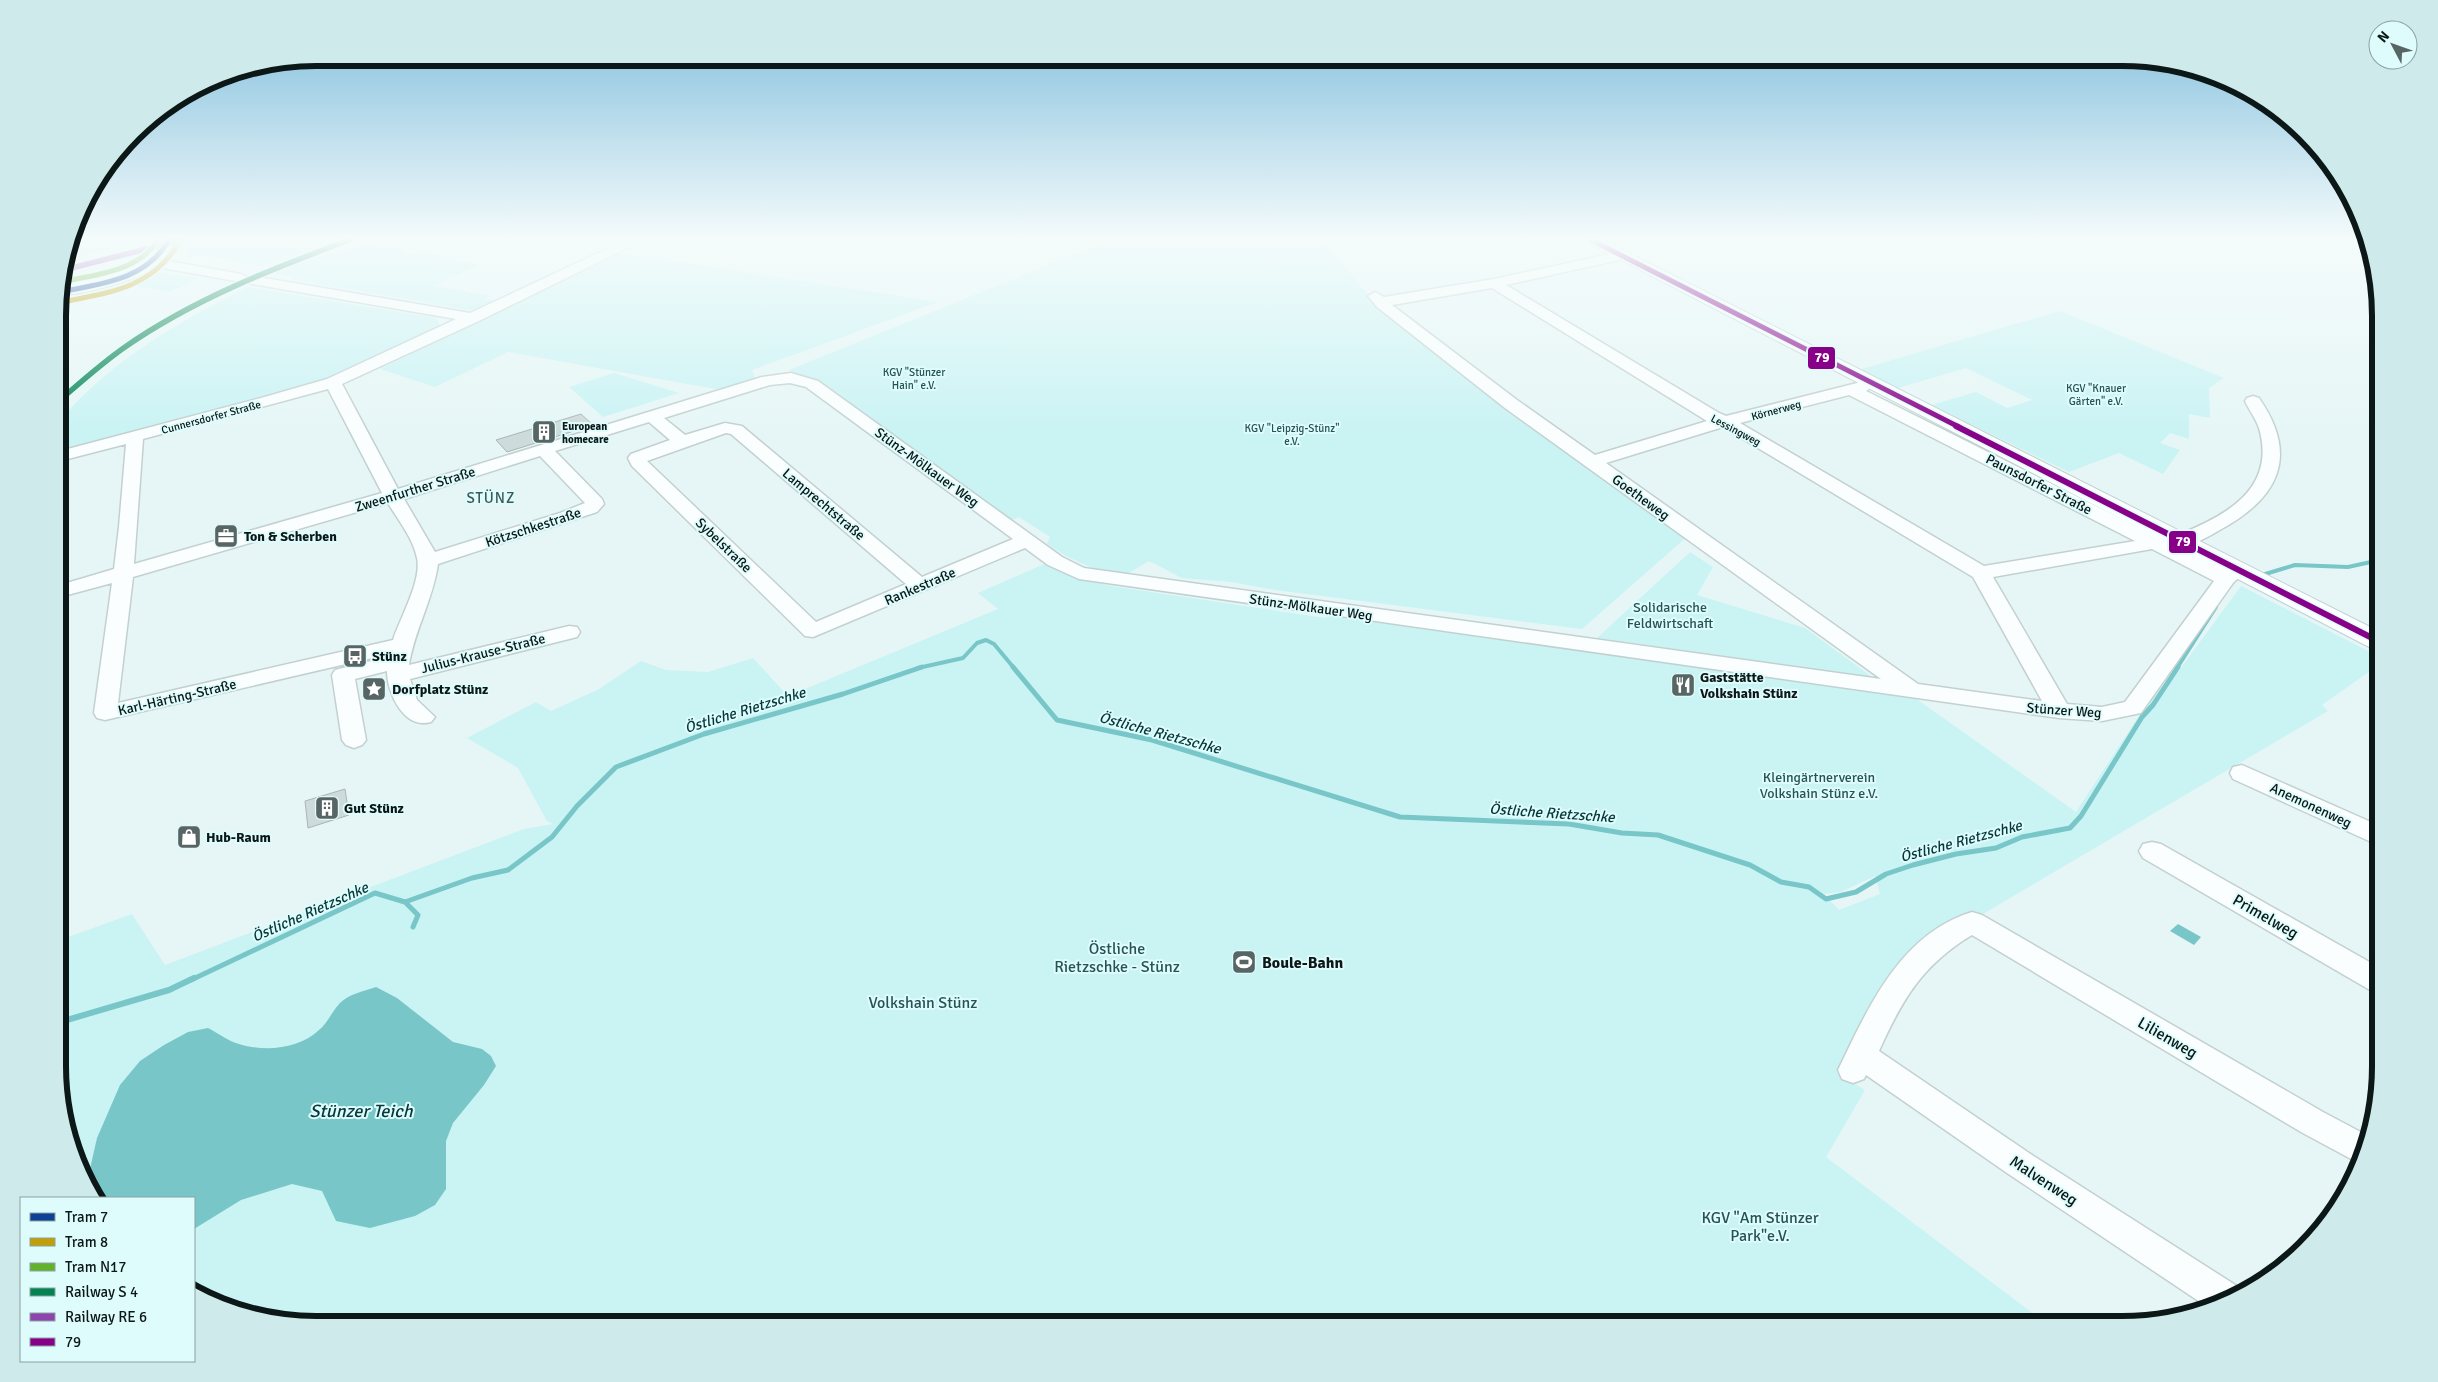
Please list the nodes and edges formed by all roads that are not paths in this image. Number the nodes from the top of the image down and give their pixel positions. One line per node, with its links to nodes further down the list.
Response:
1 (395, 304): 6 (street)
2 (502, 304): 6 (street, Cunnersdorfer Straße)
3 (1386, 304): 18 (street, Goetheweg)
4 (1529, 304): 13 (street, Lessingweg)
5 (1716, 304): 9 (main road, Paunsdorfer Straße)
6 (474, 318): 8 (street, Cunnersdorfer Straße)
7 (768, 380): 12 (street, Zweenfurther Straße); 20 (street, Stünz-Mölkauer Weg)
8 (333, 382): 14 (street, Cunnersdorfer Straße); 19 (street)
9 (1873, 383): 10 (street, Körnerweg); 21 (main road, Paunsdorfer Straße)
10 (1852, 390): 13 (street, Körnerweg); 22 (street, Paunsdorfer Straße)
11 (2253, 401): 21 (street)
12 (653, 417): 15 (street); 16 (street, Zweenfurther Straße)
13 (1727, 422): 18 (street, Körnerweg); 25 (street, Lessingweg)
14 (135, 436): 17 (street, Cunnersdorfer Straße); 24 (street, Karl-Härting-Straße)
15 (682, 442): 27 (street, Lamprechtstraße); 29 (street, Sybelstraße)
16 (544, 450): 19 (street, Zweenfurther Straße); 23 (street, Kötzschkestraße)
17 (66, 454)
18 (1592, 462): 33 (street, Goetheweg)
19 (393, 496): 23 (street); 24 (street, Zweenfurther Straße)
20 (1027, 540): 27 (street, Rankestraße); 33 (street, Stünz-Mölkauer Weg)
21 (2182, 540): 26 (main road, Paunsdorfer Straße)
22 (2156, 543): 25 (street); 26 (street, Paunsdorfer Straße)
23 (428, 561): 32 (street)
24 (122, 573): 28 (street, Zweenfurther Straße); 32 (street, Karl-Härting-Straße)
25 (1981, 573): 34 (street, Lessingweg)
26 (2231, 575): 31 (main road, Paunsdorfer Straße); 34 (street, Stünzer Weg)
27 (920, 586): 29 (street, Rankestraße)
28 (66, 589)
29 (813, 631)
30 (569, 632): 32 (street, Julius-Krause-Straße)
31 (2372, 638)
32 (400, 660): 35 (street); 36 (street, Julius-Krause-Straße)
33 (1913, 692): 34 (street, Stünzer Weg)
34 (2059, 711)
35 (423, 717)
36 (354, 740)
37 (2242, 773): 38 (street, Anemonenweg)
38 (2372, 833)
39 (2152, 851): 41 (street, Primelweg)
40 (1972, 922): 42 (street, Lilienweg); 43 (street, Malvenweg)
41 (2372, 977)
42 (2358, 1147)
43 (2221, 1295)

